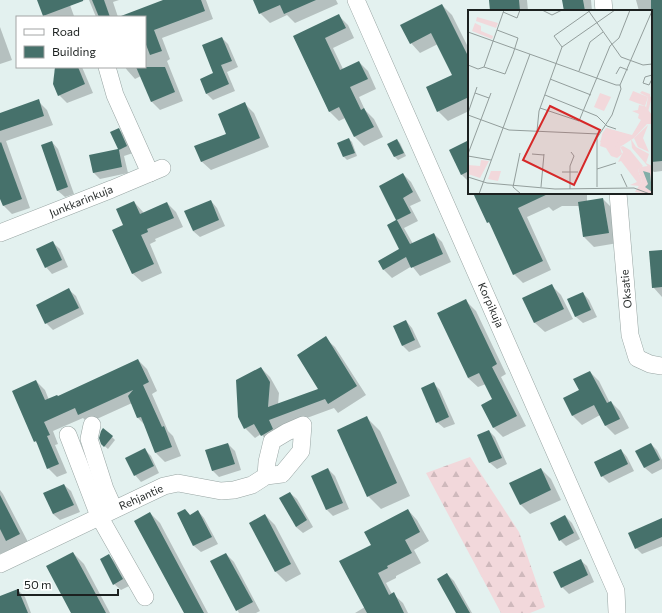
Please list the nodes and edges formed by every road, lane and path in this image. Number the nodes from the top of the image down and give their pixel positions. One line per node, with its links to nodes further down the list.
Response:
1 (356, 0): 14 (street, Korpikuja)
2 (603, 0): 3 (street)
3 (604, 10)
4 (107, 68): 6 (street, Junkkarinkuja)
5 (618, 194): 7 (street, Oksatie)
6 (0, 233)
7 (662, 366)
8 (92, 425): 11 (street)
9 (68, 435): 11 (street)
10 (266, 476): 10 (street, Rehjantie); 11 (street, Rehjantie)
11 (107, 512): 12 (street, Rehjantie); 13 (street)
12 (0, 564)
13 (145, 597)
14 (617, 612): 15 (street); 16 (street)
15 (612, 613)
16 (624, 613)

